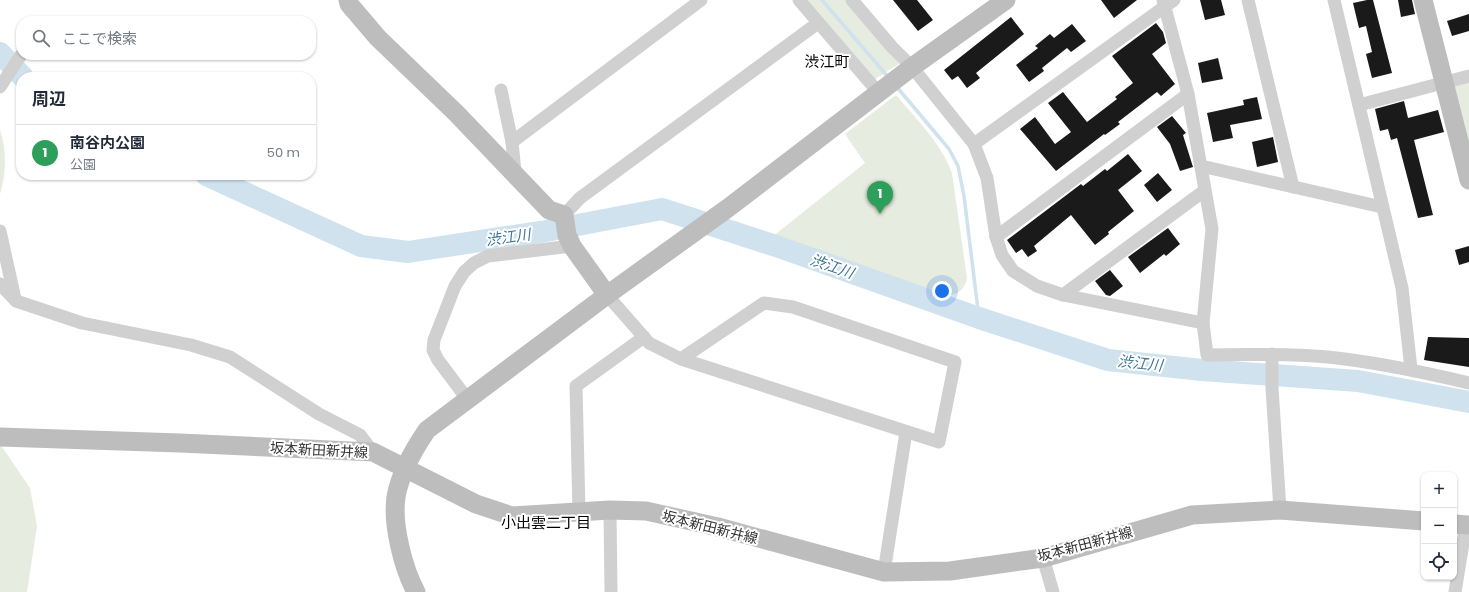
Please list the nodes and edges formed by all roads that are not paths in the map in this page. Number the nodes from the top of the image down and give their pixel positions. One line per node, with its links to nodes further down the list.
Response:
1 (348, 0): 23 (street)
2 (701, 0): 20 (street)
3 (799, 0): 10 (street)
4 (852, 0): 12 (street)
5 (1006, 0): 12 (street)
6 (1248, 0): 25 (street)
7 (1334, 0): 19 (street)
8 (1423, 0): 15 (street)
9 (1168, 3): 18 (street); 21 (street)
10 (818, 23): 17 (street); 28 (street)
11 (18, 60): 14 (street)
12 (908, 70): 17 (street); 21 (street)
13 (1469, 76): 15 (street)
14 (3, 82)
15 (1444, 82): 19 (street); 24 (street)
16 (501, 90): 20 (street)
17 (881, 92): 33 (street)
18 (1188, 94): 22 (street); 30 (street)
19 (1358, 104): 27 (street)
20 (512, 142): 23 (street)
21 (974, 144): 30 (street)
22 (1201, 166): 25 (street); 26 (street)
23 (515, 172): 28 (street)
24 (1469, 180)
25 (1292, 187): 27 (street)
26 (1204, 191): 34 (street); 36 (street)
27 (1382, 207): 40 (street)
28 (564, 214): 31 (street)
29 (0, 231): 35 (street)
30 (996, 237): 34 (street)
31 (570, 241): 33 (street); 42 (street)
32 (0, 284): 35 (street)
33 (607, 295): 37 (street); 42 (street)
34 (1063, 295): 36 (street)
35 (16, 301): 45 (street)
36 (1203, 323): 38 (street)
37 (644, 337): 39 (street); 49 (street)
38 (1271, 358): 40 (street); 48 (street)
39 (681, 359): 43 (street); 43 (street)
40 (1411, 369): 41 (street)
41 (1469, 383)
42 (468, 400): 46 (street)
43 (906, 432): 53 (street)
44 (0, 437): 45 (street, 坂本新田新井線)
45 (373, 452): 46 (street, 坂本新田新井線)
46 (406, 468): 49 (street, 坂本新田新井線); 54 (street)
47 (610, 510): 49 (street, 坂本新田新井線); 53 (street, 坂本新田新井線); 55 (street)
48 (1280, 510): 50 (street, 坂本新田新井線); 52 (street, 坂本新田新井線)
49 (579, 512)
50 (1421, 521)
51 (1463, 524): 57 (street)
52 (1043, 558): 53 (street, 坂本新田新井線); 56 (street)
53 (884, 572)
54 (416, 592)
55 (611, 592)
56 (1053, 592)
57 (1455, 592)

